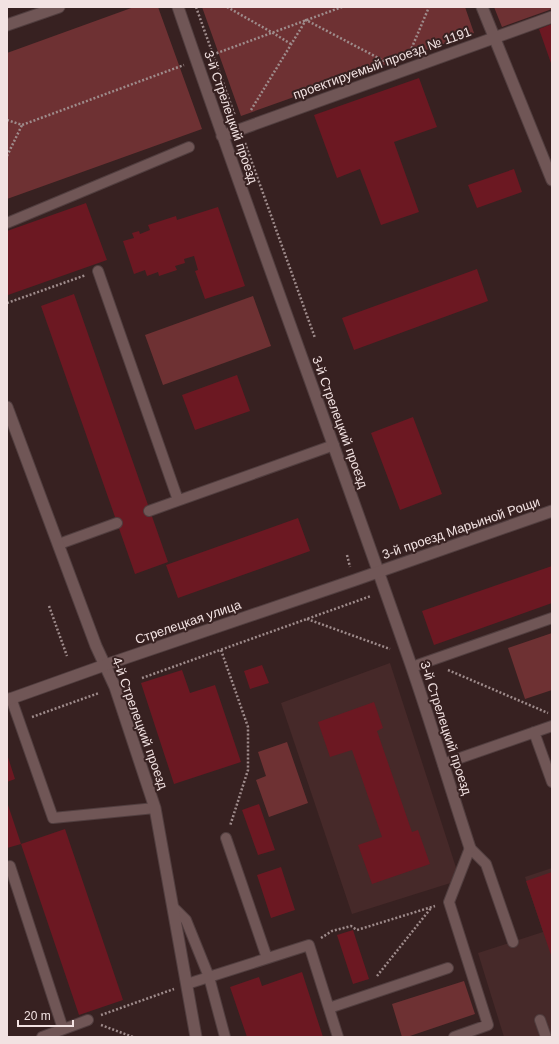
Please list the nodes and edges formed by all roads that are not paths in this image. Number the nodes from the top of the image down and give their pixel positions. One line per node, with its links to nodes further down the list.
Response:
1 (60, 7): 5 (street)
2 (178, 7): 7 (street, 3-й Стрелецкий проезд)
3 (482, 7): 6 (street)
4 (552, 17): 6 (street, проектируемый проезд № 1191)
5 (7, 25)
6 (495, 37): 7 (street, проектируемый проезд № 1191); 9 (street)
7 (222, 136): 13 (street, 3-й Стрелецкий проезд)
8 (189, 147): 10 (lane)
9 (552, 180)
10 (7, 223)
11 (98, 271): 14 (lane)
12 (7, 407): 18 (street, 4-й Стрелецкий проезд)
13 (334, 444): 14 (lane); 19 (street, 3-й Стрелецкий проезд)
14 (178, 500): 15 (lane)
15 (149, 511)
16 (552, 511): 19 (street, 3-й проезд Марьиной Рощи)
17 (117, 523): 18 (lane)
18 (59, 544): 21 (street, 4-й Стрелецкий проезд)
19 (378, 572): 21 (street, Стрелецкая улица); 22 (street, 3-й Стрелецкий проезд)
20 (552, 618): 22 (lane)
21 (105, 665): 23 (street, Стрелецкая улица); 28 (street, 4-й Стрелецкий проезд)
22 (412, 667): 26 (street, 3-й Стрелецкий проезд)
23 (9, 699): 28 (lane)
24 (552, 726): 25 (lane)
25 (534, 732): 26 (lane); 27 (lane)
26 (443, 764): 30 (street, 3-й Стрелецкий проезд)
27 (552, 782)
28 (155, 808): 32 (street, 4-й Стрелецкий проезд)
29 (226, 838): 34 (lane)
30 (470, 848): 33 (lane); 46 (lane)
31 (7, 867): 41 (lane)
32 (173, 907): 36 (lane); 37 (street, 4-й Стрелецкий проезд)
33 (513, 942)
34 (267, 958): 36 (lane); 38 (lane)
35 (448, 968): 38 (lane)
36 (209, 977): 37 (lane); 44 (lane)
37 (187, 984): 43 (street, 4-й Стрелецкий проезд)
38 (329, 1008): 45 (lane)
39 (88, 1020): 41 (lane)
40 (540, 1020): 47 (lane)
41 (63, 1029): 42 (lane)
42 (42, 1037)
43 (196, 1037)
44 (225, 1037)
45 (338, 1037)
46 (454, 1037)
47 (546, 1037)

